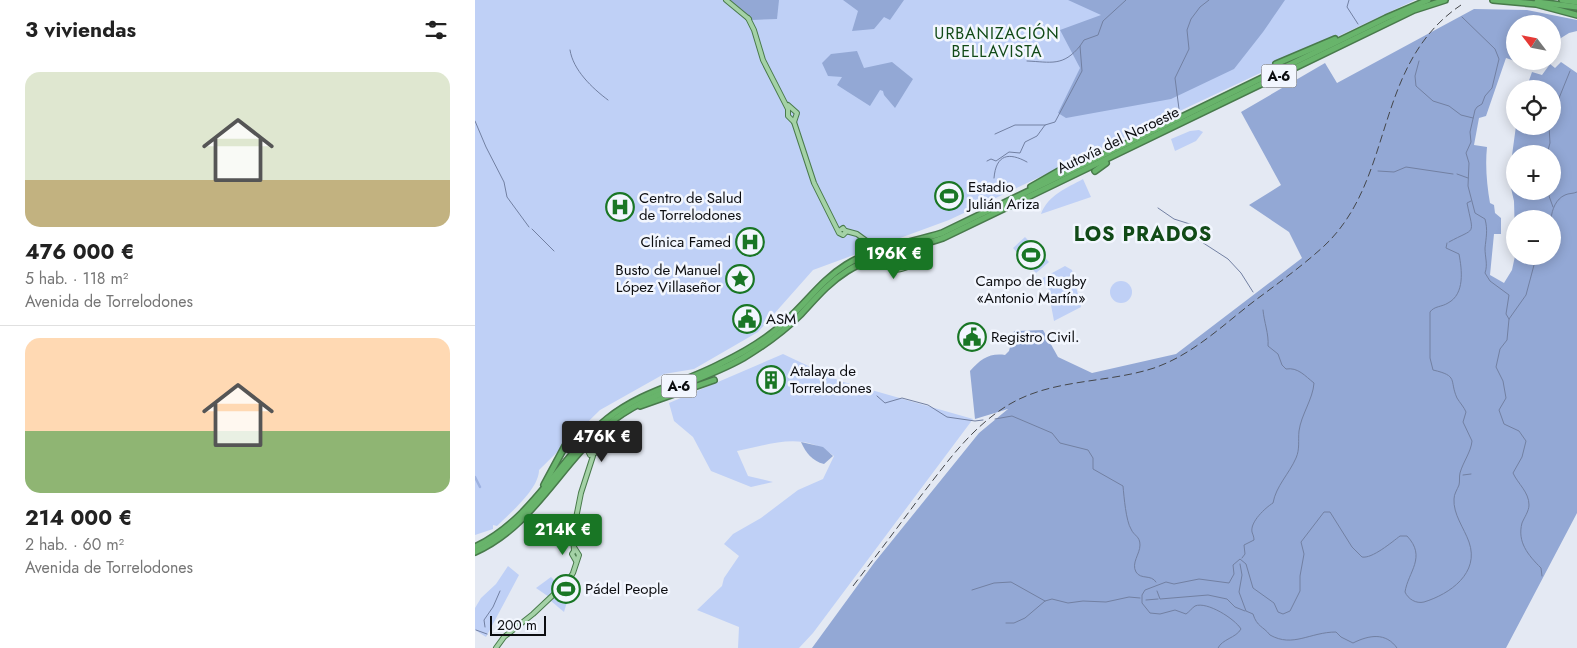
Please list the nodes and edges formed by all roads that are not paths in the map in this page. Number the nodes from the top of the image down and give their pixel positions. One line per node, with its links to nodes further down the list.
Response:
1 (726, 0): 10 (main road)
2 (1428, 0): 11 (highway, Autovía del Noroeste / A-6)
3 (1445, 0): 15 (highway, Autovía del Noroeste / A-6)
4 (1493, 0): 9 (highway)
5 (1519, 0): 8 (highway)
6 (1562, 0): 7 (highway)
7 (1577, 2)
8 (1577, 7)
9 (1577, 15)
10 (748, 18): 13 (main road); 13 (main road)
11 (1345, 38): 12 (highway); 18 (highway, Autovía del Noroeste / A-6)
12 (1276, 64)
13 (790, 111): 14 (main road); 14 (main road)
14 (793, 119): 19 (main road, bridge)
15 (1119, 155): 17 (highway); 20 (highway, Autovía del Noroeste / A-6)
16 (1080, 159): 18 (highway)
17 (1095, 171)
18 (968, 221): 20 (highway, Autovía del Noroeste / A-6)
19 (912, 263)
20 (780, 330): 21 (highway, Autovía del Noroeste / A-6)
21 (765, 340): 24 (highway, Autovía del Noroeste / A-6); 28 (highway, Autovía del Noroeste / A-6)
22 (714, 380): 24 (highway)
23 (588, 432): 27 (main road, bridge)
24 (594, 438): 30 (highway, Autovía del Noroeste / A-6)
25 (565, 446): 28 (highway)
26 (598, 446): 27 (main road)
27 (589, 469): 31 (main road)
28 (510, 525): 29 (highway, Autovía del Noroeste / A-6)
29 (475, 547)
30 (475, 554)
31 (496, 648)

